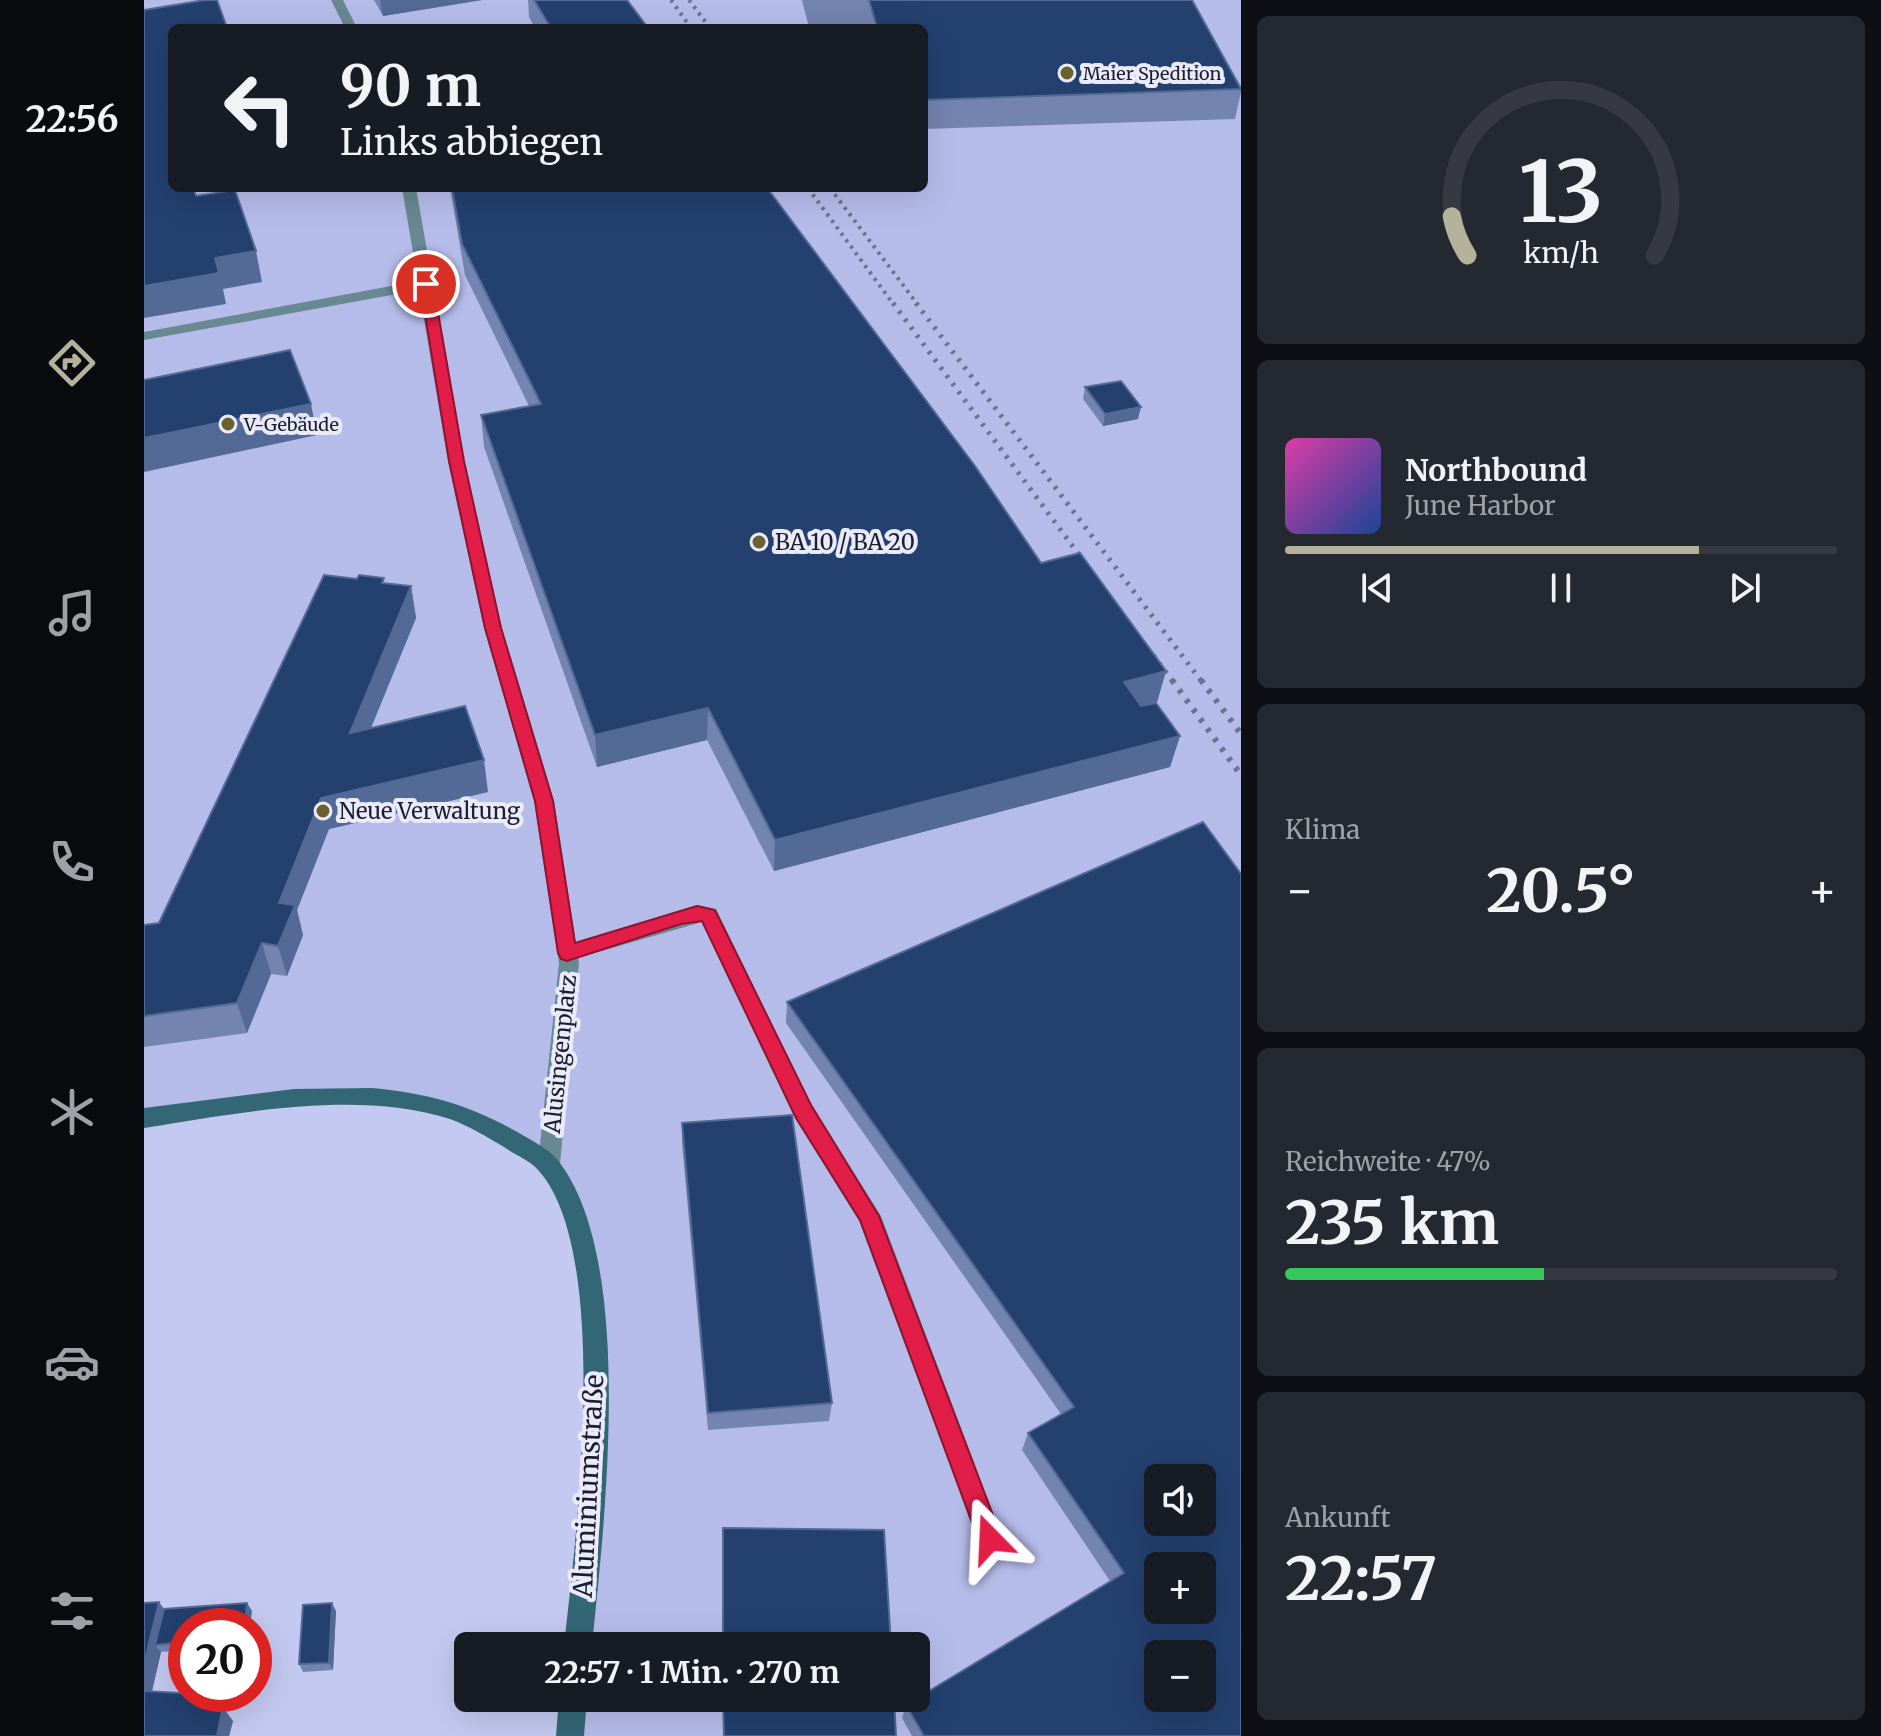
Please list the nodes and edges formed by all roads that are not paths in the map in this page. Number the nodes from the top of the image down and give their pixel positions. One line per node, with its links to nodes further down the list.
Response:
1 (337, 0): 2 (street)
2 (349, 24)
3 (410, 192): 4 (street, Alusingenplatz)
4 (426, 284): 5 (street); 6 (street, Alusingenplatz)
5 (144, 336)
6 (567, 953): 8 (street, Alusingenplatz); 9 (street)
7 (144, 1118): 8 (street, Aluminiumstraße)
8 (549, 1164): 10 (street, Aluminiumstraße)
9 (990, 1539)
10 (579, 1632)
11 (572, 1712): 12 (street)
12 (570, 1736)

